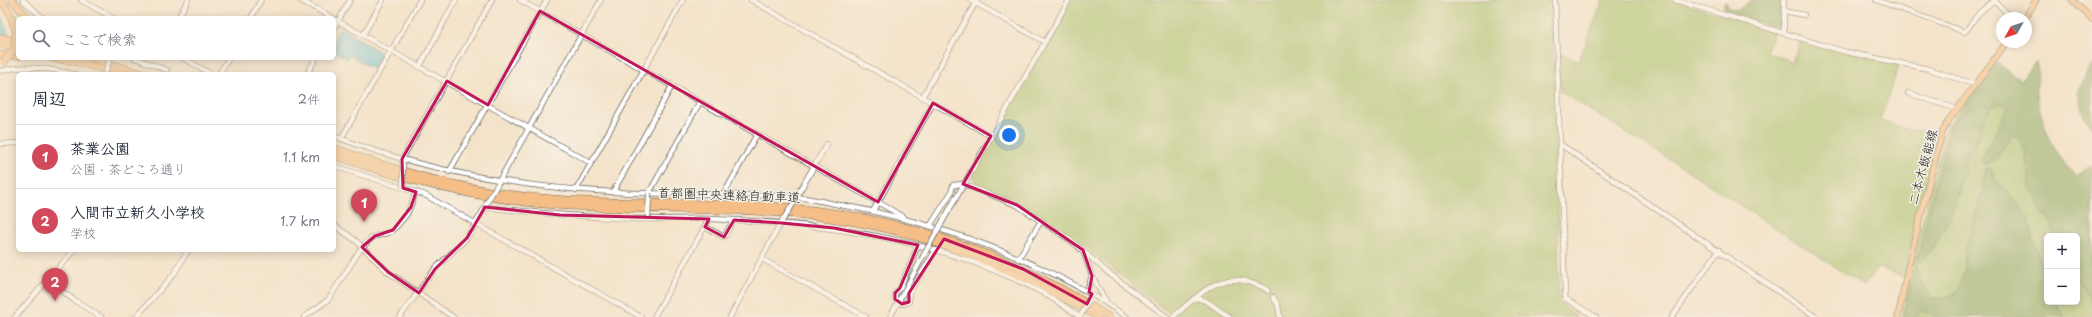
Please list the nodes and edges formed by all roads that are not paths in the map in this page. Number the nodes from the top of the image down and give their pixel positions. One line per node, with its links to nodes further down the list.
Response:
1 (1, 0): 53 (highway, bridge)
2 (12, 0): 32 (highway)
3 (22, 0): 33 (street)
4 (81, 0): 34 (street)
5 (188, 0): 35 (street)
6 (262, 0): 36 (street)
7 (300, 0): 37 (street)
8 (350, 0): 39 (street)
9 (384, 0): 44 (street)
10 (420, 0): 51 (street)
11 (456, 0): 63 (street)
12 (492, 0): 76 (street)
13 (520, 0): 28 (street)
14 (547, 0): 28 (street)
15 (601, 0): 43 (street)
16 (683, 0): 65 (street)
17 (751, 0): 27 (street)
18 (970, 0): 26 (street)
19 (1069, 0): 47 (street)
20 (1555, 0): 93 (street)
21 (1675, 0): 42 (street)
22 (1784, 0): 29 (street)
23 (1876, 0): 30 (street)
24 (2036, 0): 31 (main road)
25 (2072, 0): 40 (main road)
26 (976, 1): 47 (street); 80 (street)
27 (758, 2): 80 (street)
28 (540, 11): 43 (street); 83 (street)
29 (1784, 11): 38 (street); 42 (street)
30 (2006, 12)
31 (2029, 12)
32 (26, 16)
33 (41, 16)
34 (109, 16)
35 (179, 16)
36 (252, 16)
37 (329, 16)
38 (1804, 16)
39 (336, 18)
40 (2092, 19)
41 (336, 20): 44 (street)
42 (1784, 32): 77 (street)
43 (582, 34): 65 (street); 85 (street)
44 (364, 35): 51 (street)
45 (0, 38): 46 (highway)
46 (16, 41)
47 (1045, 42): 87 (street)
48 (0, 44): 49 (highway)
49 (16, 47)
50 (2003, 48): 77 (main road, 二本木飯能線)
51 (391, 51): 63 (street); 89 (street)
52 (16, 56): 53 (highway)
53 (1, 60)
54 (64, 60): 69 (highway)
55 (75, 60): 70 (highway)
56 (98, 60): 71 (highway)
57 (107, 60): 72 (highway)
58 (109, 60): 68 (street, bridge)
59 (140, 60): 64 (street)
60 (186, 60): 73 (street)
61 (228, 60): 74 (street)
62 (315, 60): 75 (street)
63 (420, 66): 76 (street)
64 (167, 70)
65 (644, 70): 78 (street); 97 (street)
66 (0, 72): 67 (street)
67 (65, 72)
68 (106, 72)
69 (116, 72)
70 (117, 72)
71 (138, 72)
72 (139, 72)
73 (208, 72)
74 (221, 72)
75 (308, 72)
76 (447, 81): 83 (street); 96 (street)
77 (1976, 85): 84 (main road, 二本木飯能線)
78 (672, 86): 81 (street); 106 (street)
79 (1908, 93): 84 (street)
80 (923, 96): 82 (street)
81 (700, 102): 86 (street); 107 (street)
82 (933, 103): 87 (street); 110 (street)
83 (488, 105): 85 (street); 100 (street)
84 (1957, 109): 166 (main road, 二本木飯能線)
85 (530, 129): 97 (street); 101 (street)
86 (758, 134): 98 (street); 108 (street)
87 (991, 136): 102 (street)
88 (336, 137): 89 (street)
89 (341, 139): 96 (street)
90 (0, 144): 91 (street)
91 (16, 144)
92 (827, 144): 98 (street)
93 (1560, 144): 127 (street); 163 (street)
94 (336, 149): 157 (highway, 首都圏中央連絡自動車道)
95 (336, 156): 156 (highway, 首都圏中央連絡自動車道)
96 (402, 159): 100 (street); 103 (street, bridge)
97 (591, 163): 104 (street)
98 (814, 166): 109 (street); 110 (street)
99 (336, 167): 103 (street)
100 (449, 172): 101 (street)
101 (498, 183): 104 (street); 111 (street, bridge)
102 (963, 184): 117 (street); 120 (street); 142 (street, bridge)
103 (403, 188): 105 (street)
104 (576, 190): 106 (street)
105 (416, 192): 119 (street); 124 (street)
106 (613, 192): 107 (street)
107 (649, 193): 108 (street); 113 (street, bridge)
108 (724, 194): 109 (street)
109 (796, 199): 112 (street); 118 (street, bridge)
110 (878, 202): 112 (street); 116 (street)
111 (486, 206): 113 (street); 119 (street)
112 (874, 211): 116 (street)
113 (648, 219): 114 (street)
114 (709, 219): 115 (street); 122 (street)
115 (734, 220): 118 (street); 122 (street)
116 (910, 220): 120 (street)
117 (1041, 221): 126 (street); 131 (street)
118 (782, 222): 123 (street); 130 (street)
119 (476, 224): 137 (street); 151 (street)
120 (930, 226): 131 (street)
121 (336, 227): 124 (street)
122 (705, 227): 152 (street)
123 (918, 245): 125 (street); 142 (street)
124 (362, 247): 137 (street); 148 (street)
125 (936, 250): 142 (street); 144 (street)
126 (1083, 250): 132 (street); 159 (street)
127 (1719, 250): 164 (street); 165 (street)
128 (72, 252): 133 (street)
129 (187, 252): 147 (street)
130 (762, 259): 153 (street); 154 (street)
131 (1018, 259): 135 (street)
132 (1092, 276): 135 (street); 143 (street)
133 (48, 280): 145 (street); 146 (street)
134 (1207, 289): 136 (street); 140 (street); 141 (street)
135 (1087, 291): 138 (street)
136 (1268, 291)
137 (419, 293): 149 (street); 150 (street)
138 (1091, 296): 143 (street); 144 (street, bridge)
139 (1273, 297): 162 (street)
140 (1196, 298): 141 (street); 160 (street)
141 (1208, 300): 161 (street)
142 (899, 303): 155 (street)
143 (1107, 304): 158 (street)
144 (1080, 316)
145 (15, 317)
146 (101, 317)
147 (136, 317)
148 (304, 317)
149 (400, 317)
150 (453, 317)
151 (641, 317)
152 (654, 317)
153 (730, 317)
154 (866, 317)
155 (890, 317)
156 (1098, 317)
157 (1109, 317)
158 (1127, 317)
159 (1167, 317)
160 (1173, 317)
161 (1231, 317)
162 (1280, 317)
163 (1596, 317)
164 (1672, 317)
165 (1816, 317)
166 (1898, 317)

